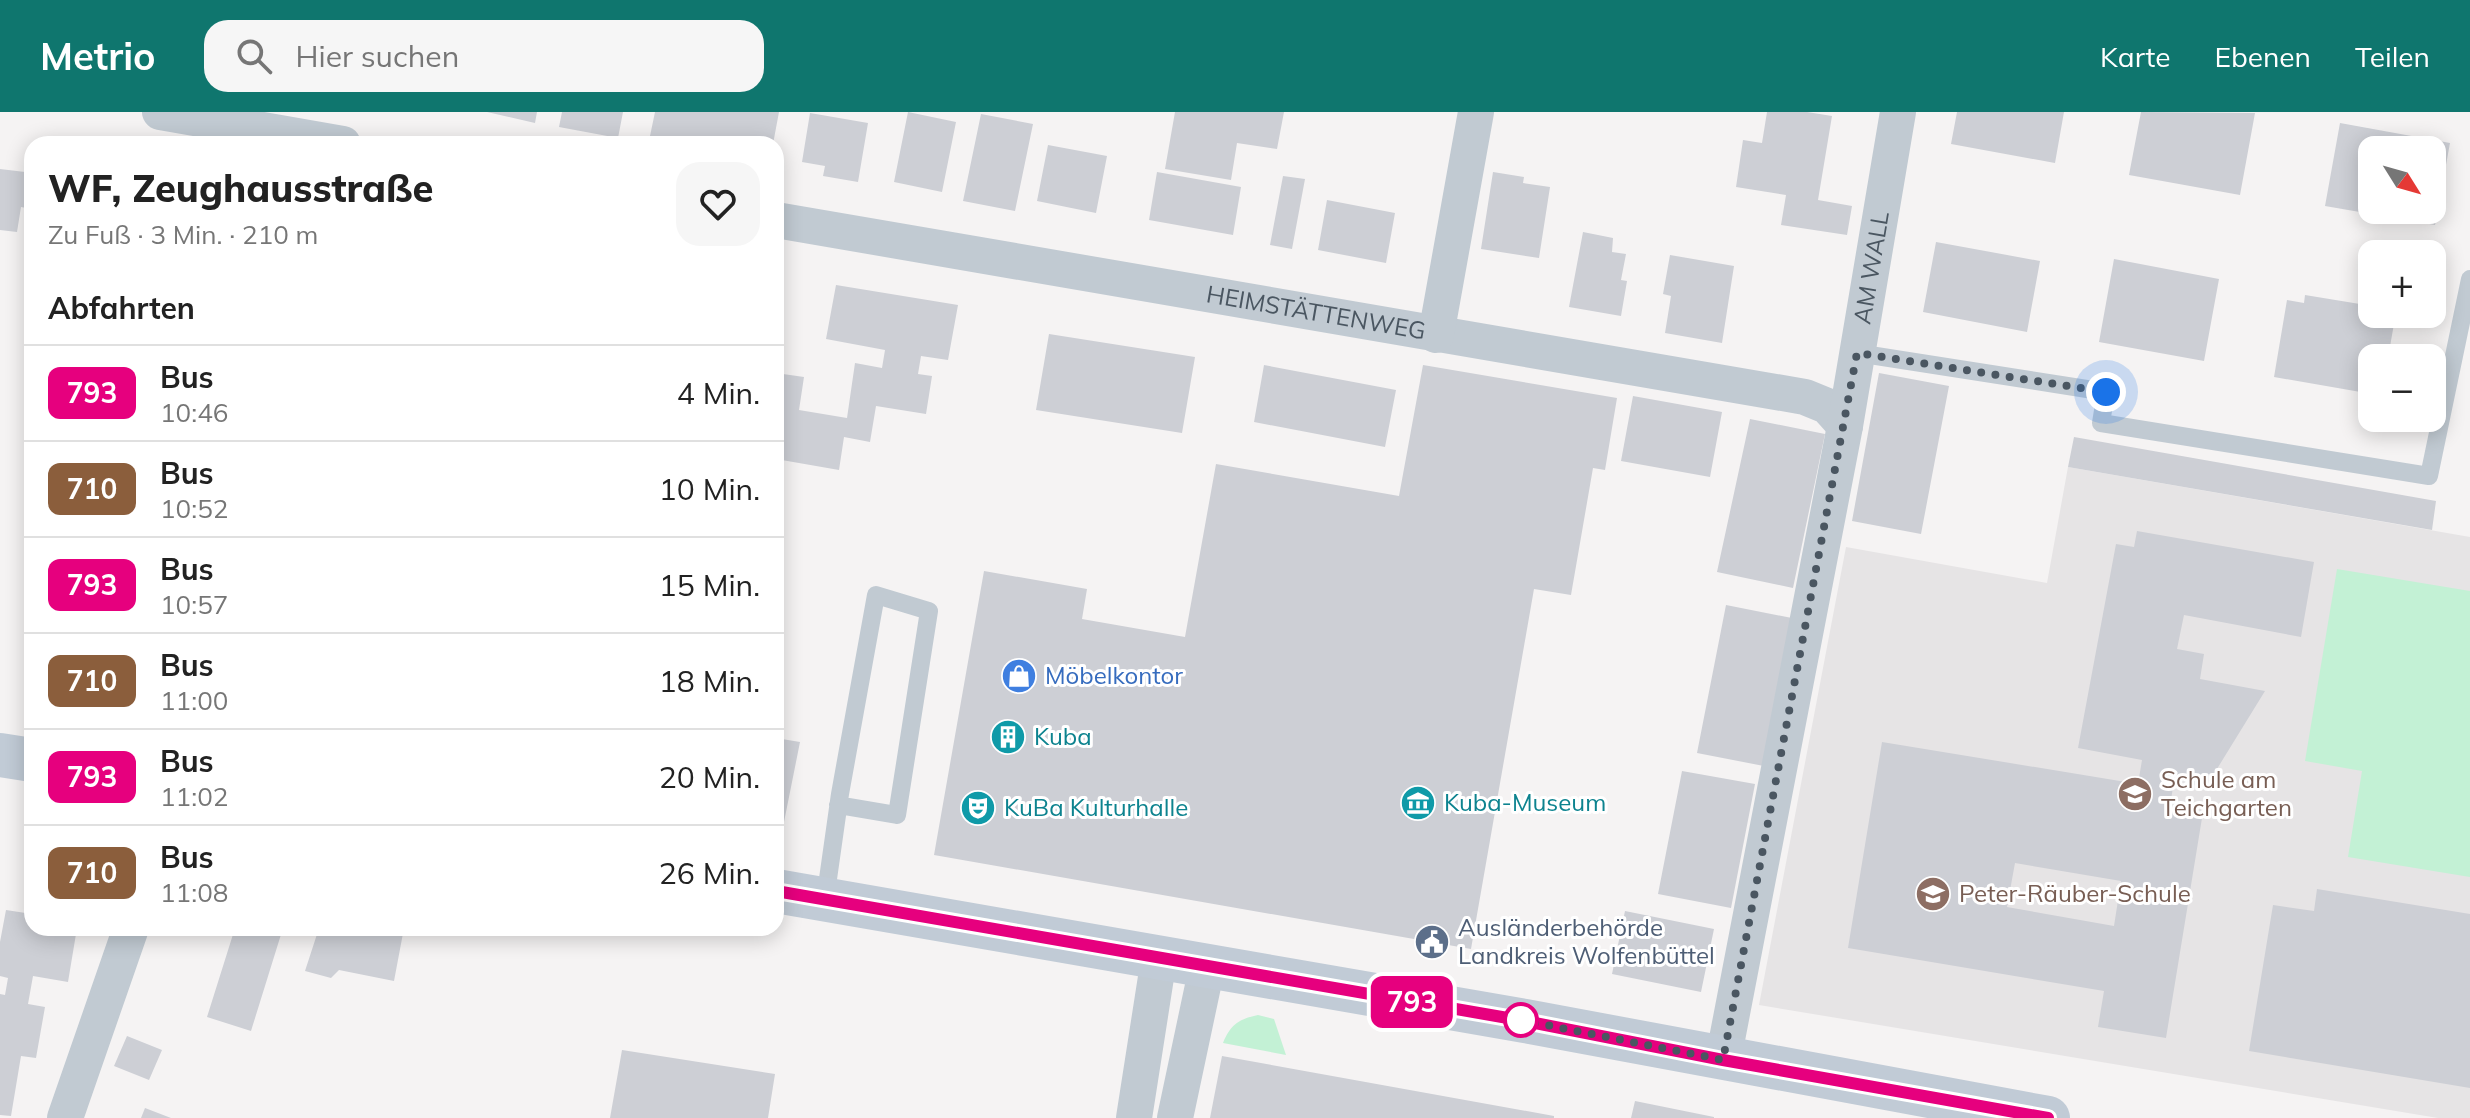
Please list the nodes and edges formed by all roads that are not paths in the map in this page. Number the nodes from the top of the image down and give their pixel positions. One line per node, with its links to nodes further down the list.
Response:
1 (160, 112): 4 (street)
2 (1476, 112): 7 (street)
3 (1898, 112): 8 (street, AM WALL)
4 (297, 136)
5 (784, 221): 7 (street, HEIMSTÄTTENWEG)
6 (2470, 279): 8 (lane)
7 (1436, 335): 9 (street, HEIMSTÄTTENWEG)
8 (1857, 353): 9 (street, AM WALL)
9 (1845, 426): 18 (street, AM WALL)
10 (0, 755): 11 (main road)
11 (24, 759)
12 (838, 805): 12 (lane); 14 (lane)
13 (784, 892): 14 (main road)
14 (825, 900): 16 (main road)
15 (128, 936): 19 (street)
16 (1159, 958): 17 (main road); 20 (street)
17 (1207, 967): 18 (main road); 21 (street)
18 (1723, 1060): 22 (main road)
19 (65, 1118)
20 (1134, 1118)
21 (1175, 1118)
22 (2048, 1118)

